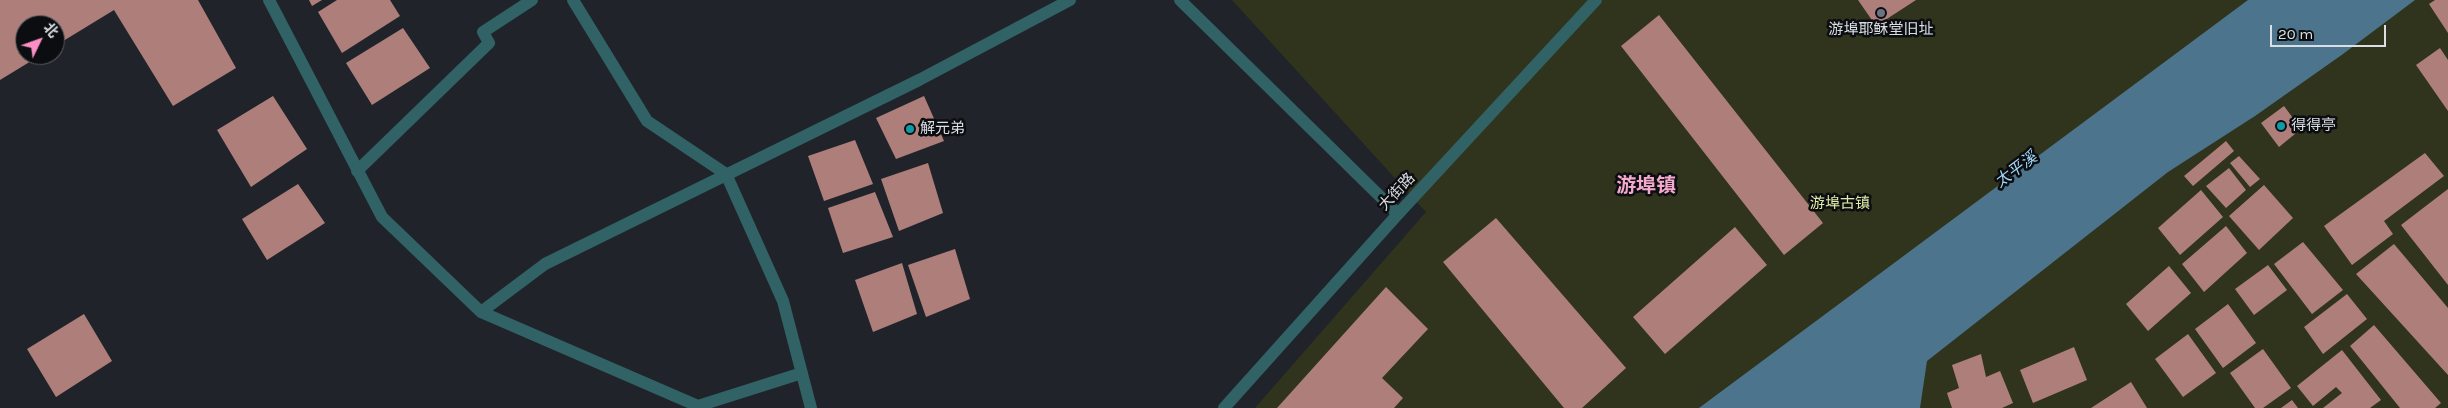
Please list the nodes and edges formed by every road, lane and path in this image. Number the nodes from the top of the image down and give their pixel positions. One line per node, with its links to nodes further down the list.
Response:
1 (269, 0): 7 (street)
2 (532, 0): 7 (street)
3 (573, 0): 8 (street)
4 (1070, 0): 8 (street)
5 (1180, 0): 9 (street)
6 (1596, 0): 9 (street, 大街路)
7 (357, 171): 10 (street)
8 (726, 174): 10 (street); 11 (street)
9 (1398, 214): 13 (street, 大街路)
10 (481, 312): 11 (street)
11 (802, 373): 12 (street)
12 (811, 408)
13 (1224, 408)

